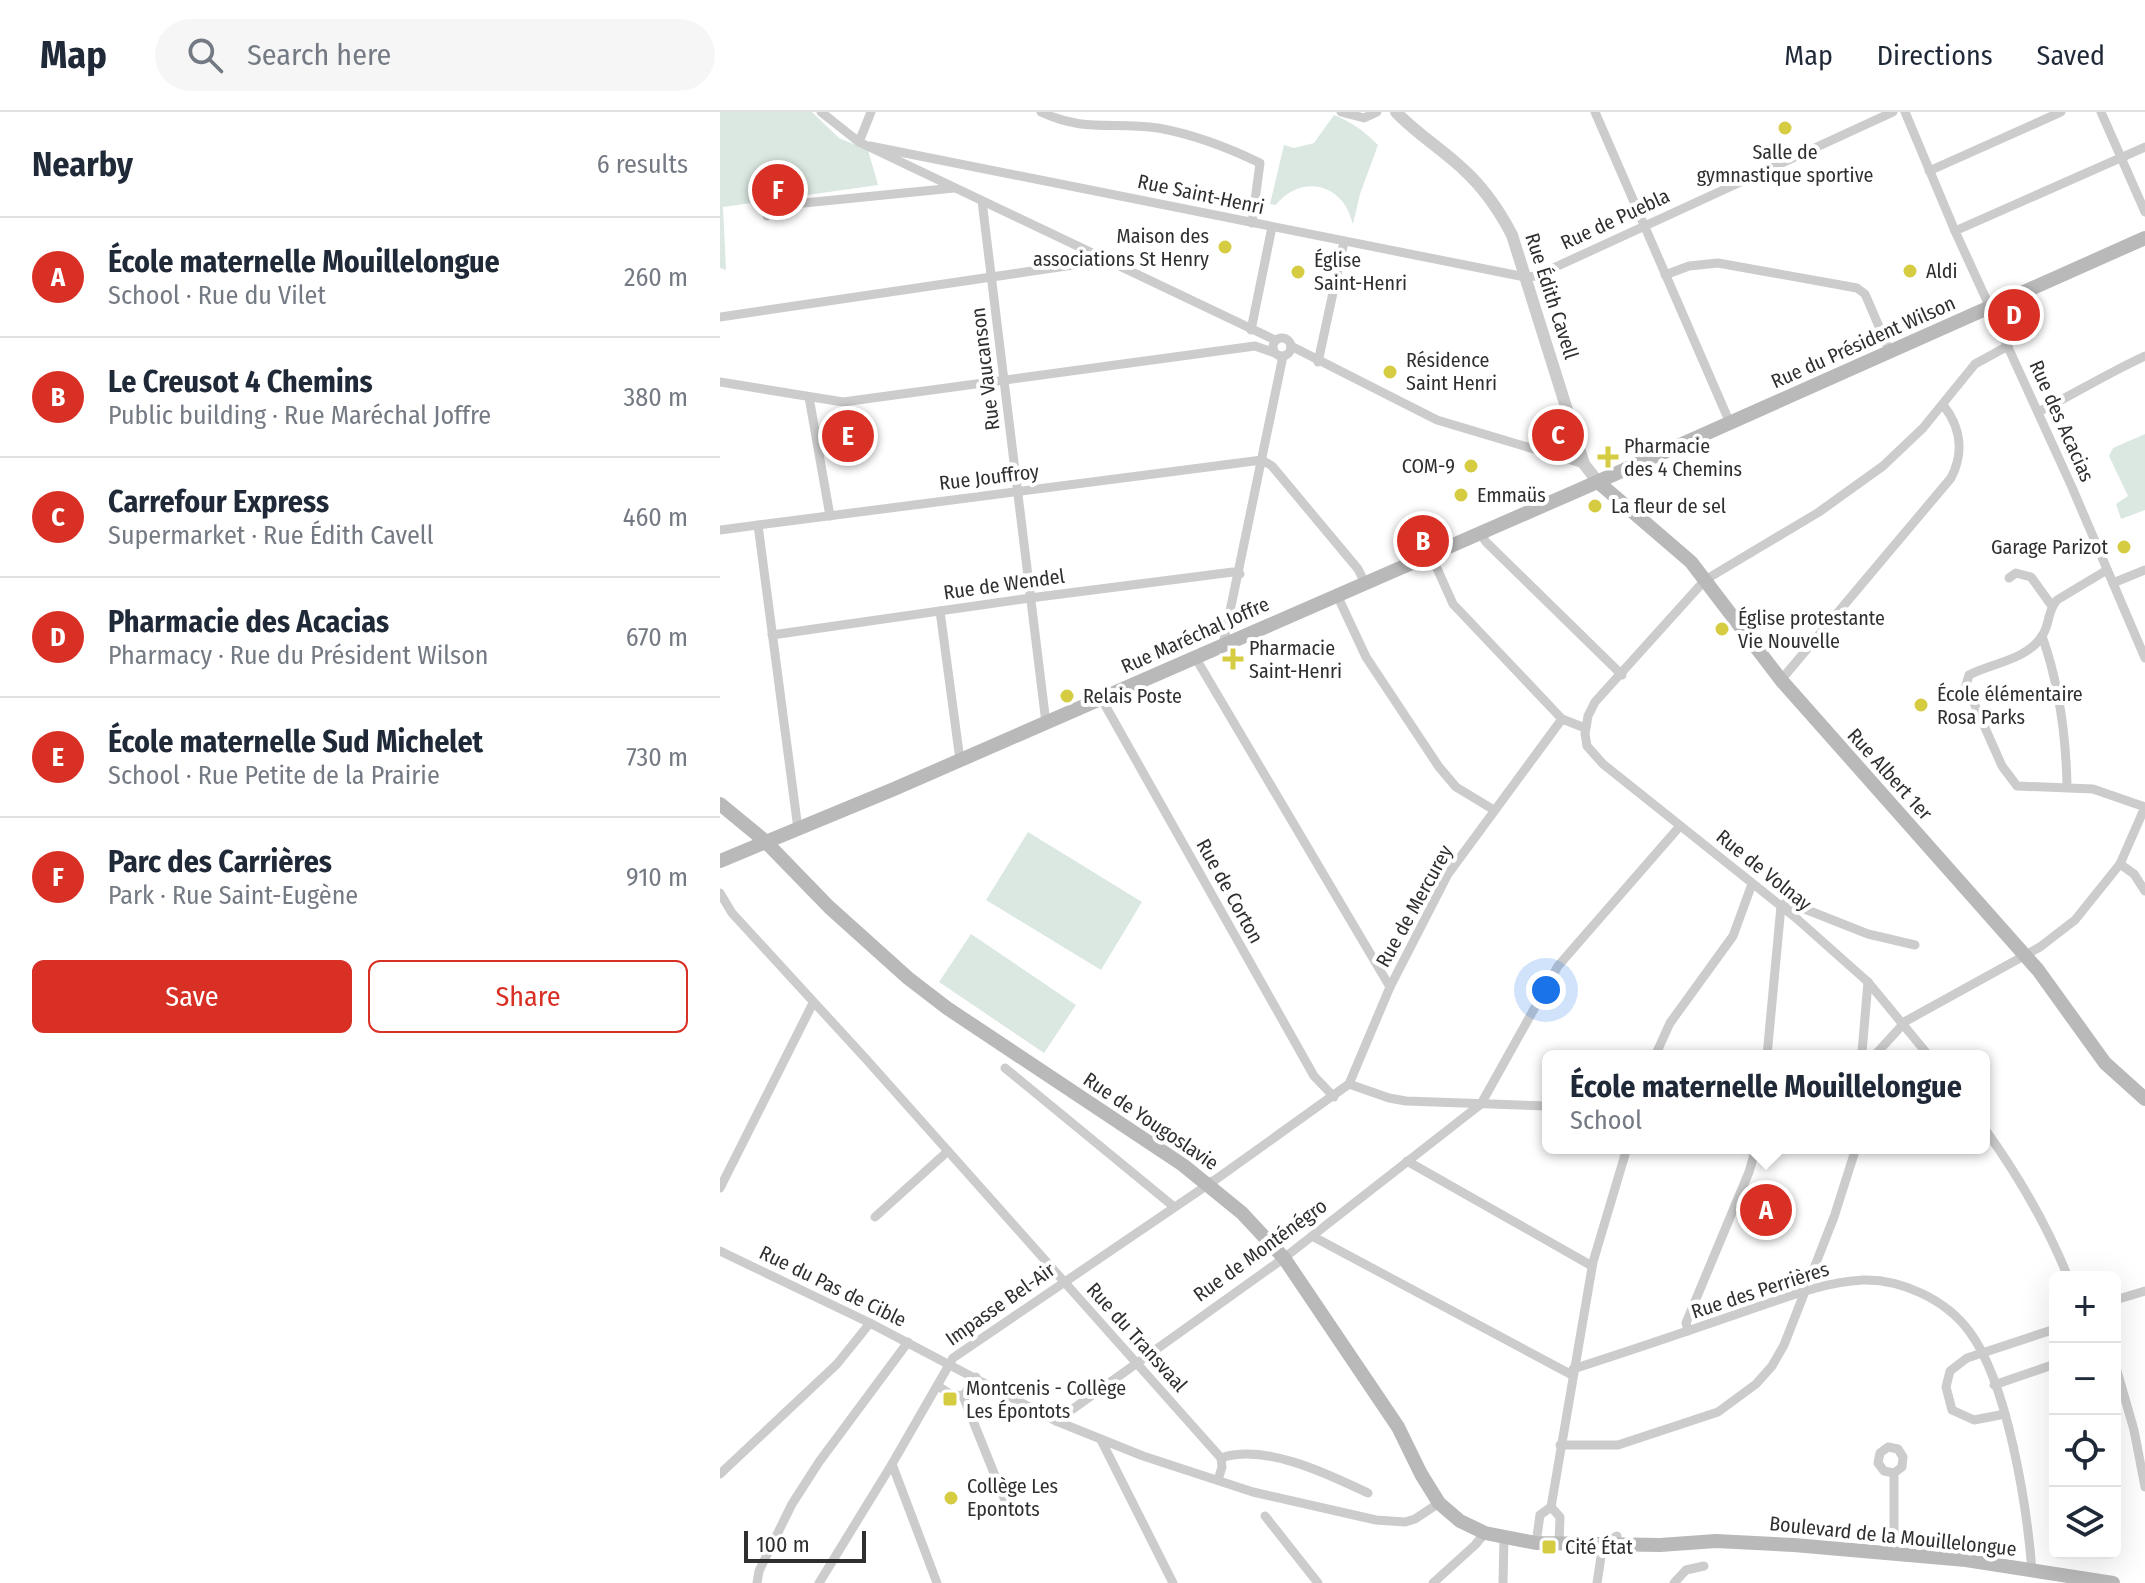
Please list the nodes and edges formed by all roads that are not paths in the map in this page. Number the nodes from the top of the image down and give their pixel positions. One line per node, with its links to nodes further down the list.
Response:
1 (821, 112): 12 (street)
2 (871, 112): 12 (street)
3 (1041, 112): 21 (street)
4 (1341, 112): 5 (street)
5 (1377, 112)
6 (1396, 112): 30 (street, Rue Édith Cavell)
7 (1595, 112): 22 (street)
8 (1893, 112): 22 (street, Rue de Puebla)
9 (1905, 112): 16 (street, Rue des Acacias)
10 (2061, 112): 16 (street)
11 (2101, 112): 15 (street)
12 (859, 142): 13 (street)
13 (870, 146): 17 (street); 21 (street, Rue Saint-Henri)
14 (2145, 147): 15 (street)
15 (2121, 157): 19 (street); 24 (street)
16 (1929, 171): 24 (street, Rue des Acacias)
17 (956, 188): 18 (street); 20 (street)
18 (982, 201): 27 (street); 29 (street, Rue Vaucanson)
19 (2145, 212)
20 (767, 216)
21 (1252, 223): 23 (street, Rue Saint-Henri)
22 (1643, 226): 28 (street); 30 (street, Rue de Puebla)
23 (1272, 227): 26 (street, Rue Saint-Henri); 33 (street)
24 (1955, 231): 31 (street, Rue des Acacias)
25 (2145, 238): 31 (main road, Rue du Président Wilson)
26 (1344, 242): 30 (street, Rue Saint-Henri); 40 (street)
27 (1107, 260): 29 (street); 33 (street)
28 (1665, 275): 37 (street); 46 (street)
29 (992, 277): 32 (street); 41 (street, Rue Vaucanson)
30 (1525, 277): 48 (street, Rue Édith Cavell)
31 (1990, 307): 36 (street, Rue des Acacias); 37 (main road, Rue du Président Wilson)
32 (720, 317)
33 (1251, 330): 34 (street)
34 (1275, 340): 35 (street); 38 (street)
35 (1291, 346): 38 (street); 40 (street)
36 (2008, 346): 44 (street); 45 (street, Rue des Acacias)
37 (1890, 352): 46 (main road, Rue du Président Wilson)
38 (1279, 354): 41 (street); 47 (street)
39 (2145, 356): 45 (street)
40 (1318, 362): 48 (street)
41 (1004, 380): 43 (street); 50 (street, Rue Vaucanson)
42 (720, 382): 43 (street)
43 (809, 397): 51 (street)
44 (1944, 406): 60 (street); 73 (street)
45 (2038, 412): 56 (street, Rue des Acacias)
46 (1730, 423): 49 (main road, Rue du Président Wilson)
47 (1262, 460): 50 (street, Rue Jouffroy); 58 (street); 61 (street)
48 (1584, 464): 49 (street, Rue Édith Cavell)
49 (1598, 482): 54 (main road, Rue Maréchal Joffre); 60 (main road, Rue Albert 1er)
50 (1017, 491): 51 (street, Rue Jouffroy); 64 (street, Rue Vaucanson)
51 (830, 516): 52 (street, Rue Jouffroy)
52 (758, 525): 53 (street, Rue Jouffroy); 67 (street)
53 (720, 530)
54 (1480, 533): 55 (main road, Rue Maréchal Joffre); 72 (street)
55 (1431, 555): 61 (main road, Rue Maréchal Joffre); 75 (street)
56 (2107, 570): 62 (street, Rue des Acacias); 65 (street)
57 (2145, 570): 62 (street)
58 (1240, 574): 64 (street, Rue de Wendel); 69 (street)
59 (2009, 578): 65 (street)
60 (1705, 580): 72 (street); 73 (main road, Rue Albert 1er)
61 (1365, 583): 63 (main road, Rue Maréchal Joffre)
62 (2113, 583): 71 (street, Rue des Acacias)
63 (1337, 595): 69 (main road, Rue Maréchal Joffre); 82 (street)
64 (1030, 598): 66 (street, Rue de Wendel); 76 (street, Rue Vaucanson)
65 (2052, 606): 68 (street)
66 (940, 611): 67 (street, Rue de Wendel); 78 (street)
67 (772, 635): 84 (street)
68 (2042, 636): 79 (street); 79 (street)
69 (1226, 644): 70 (main road, Rue Maréchal Joffre)
70 (1195, 657): 74 (main road, Rue Maréchal Joffre); 95 (street)
71 (2145, 658)
72 (1622, 675): 77 (street)
73 (1781, 680): 93 (main road, Rue Albert 1er)
74 (1101, 698): 76 (main road, Rue Maréchal Joffre); 105 (street, Rue de Corton)
75 (1562, 719): 77 (street); 82 (street, Rue de Mercurey)
76 (1046, 723): 78 (main road, Rue Maréchal Joffre)
77 (1585, 728): 83 (street, Rue de Volnay)
78 (960, 760): 84 (main road, Rue Maréchal Joffre)
79 (2067, 786): 81 (street)
80 (720, 804): 85 (main road, Rue de Yougoslavie)
81 (2145, 807): 87 (street)
82 (1494, 810): 95 (street, Rue de Mercurey)
83 (1680, 826): 88 (street, Rue de Volnay); 107 (street)
84 (798, 829): 85 (main road, Rue Maréchal Joffre)
85 (765, 841): 86 (main road, Rue Maréchal Joffre); 115 (main road, Rue de Yougoslavie)
86 (720, 861)
87 (2120, 864): 89 (street); 93 (street)
88 (1752, 884): 91 (street, Rue de Volnay); 98 (street)
89 (2145, 891)
90 (720, 893): 96 (street, Rue du Transvaal)
91 (1781, 906): 92 (street); 94 (street, Rue de Volnay); 99 (street)
92 (1915, 945)
93 (2025, 955): 97 (street); 106 (main road, Rue Albert 1er)
94 (1868, 982): 97 (street, Rue de Volnay); 100 (street)
95 (1390, 987): 104 (street, Rue de Mercurey)
96 (813, 1003): 110 (street, Rue du Transvaal); 116 (street)
97 (1902, 1024): 101 (street); 102 (street, Rue de Volnay)
98 (1658, 1050)
99 (1768, 1050)
100 (1862, 1050)
101 (1879, 1050)
102 (1924, 1050)
103 (1005, 1068): 117 (street)
104 (1349, 1084): 105 (street, Impasse Bel-Air); 107 (street)
105 (1334, 1097): 115 (street, Impasse Bel-Air)
106 (2145, 1099)
107 (1481, 1104): 108 (street); 114 (street, Rue de Monténégro)
108 (1542, 1106)
109 (1990, 1136): 123 (street)
110 (948, 1151): 118 (street); 124 (street, Rue du Transvaal)
111 (1625, 1154): 122 (street)
112 (1754, 1154): 129 (street)
113 (1854, 1154): 125 (street)
114 (1407, 1161): 119 (street, Rue de Monténégro); 122 (street)
115 (1207, 1183): 117 (street, Impasse Bel-Air); 121 (main road, Rue de Yougoslavie)
116 (720, 1188)
117 (1173, 1206): 124 (street, Impasse Bel-Air)
118 (875, 1217)
119 (1312, 1236): 121 (street, Rue de Monténégro); 136 (street)
120 (720, 1251): 128 (street, Rue du Pas de Cible)
121 (1284, 1258): 133 (street, Rue de Monténégro); 154 (main road, Rue de Yougoslavie)
122 (1592, 1266): 136 (street)
123 (2065, 1271)
124 (1064, 1282): 133 (street, Rue du Transvaal); 134 (street, Impasse Bel-Air)
125 (1805, 1291): 129 (street, Rue des Perrières); 132 (street, Rue des Perrières); 145 (street)
126 (2145, 1291): 127 (street)
127 (2121, 1298)
128 (870, 1323): 131 (street, Rue du Pas de Cible); 149 (street)
129 (1688, 1331): 136 (street, Rue des Perrières)
130 (2049, 1331): 132 (street)
131 (908, 1342): 134 (street, Rue du Pas de Cible); 168 (street)
132 (1982, 1354): 138 (street, Rue des Perrières); 142 (street)
133 (1135, 1362): 143 (street, Rue de Monténégro); 146 (street, Rue du Transvaal)
134 (948, 1363): 137 (street, Rue du Pas de Cible); 140 (street, Impasse Bel-Air)
135 (2049, 1366): 138 (street)
136 (1573, 1372): 145 (street)
137 (976, 1377): 141 (street); 143 (street, Rue du Pas de Cible)
138 (1994, 1385): 142 (street, Rue des Perrières)
139 (2121, 1385): 151 (street)
140 (938, 1386): 141 (street); 147 (street, Impasse Bel-Air)
141 (963, 1396): 153 (street)
142 (2005, 1414): 166 (street, Rue des Perrières)
143 (1056, 1421): 144 (street, Rue du Pas de Cible)
144 (1101, 1440): 150 (street); 171 (street)
145 (1560, 1445): 155 (street)
146 (1221, 1458): 150 (street); 152 (street)
147 (892, 1464): 169 (street, Impasse Bel-Air); 170 (street)
148 (1894, 1473): 164 (street)
149 (720, 1474)
150 (1218, 1480): 154 (street)
151 (2145, 1487)
152 (1368, 1493)
153 (1004, 1498)
154 (1439, 1503): 157 (main road, Boulevard de la Mouillelongue)
155 (1551, 1507): 160 (street); 161 (street)
156 (1265, 1516): 172 (street)
157 (1485, 1533): 159 (main road, Boulevard de la Mouillelongue); 173 (street)
158 (1617, 1536): 161 (main road, Boulevard de la Mouillelongue); 162 (main road, Boulevard de la Mouillelongue); 163 (street)
159 (1504, 1537): 160 (main road, Boulevard de la Mouillelongue); 174 (street)
160 (1537, 1539): 161 (main road, Boulevard de la Mouillelongue)
161 (1559, 1539): 163 (main road, Boulevard de la Mouillelongue)
162 (1716, 1541): 163 (main road, Boulevard de la Mouillelongue); 164 (main road, Boulevard de la Mouillelongue)
163 (1603, 1544): 175 (street)
164 (1894, 1553): 166 (main road, Boulevard de la Mouillelongue)
165 (1704, 1566): 176 (street)
166 (2032, 1571): 167 (main road, Boulevard de la Mouillelongue)
167 (2097, 1582): 177 (main road, Boulevard de la Mouillelongue)
168 (757, 1583)
169 (819, 1583)
170 (937, 1583)
171 (1173, 1583)
172 (1318, 1583)
173 (1433, 1583)
174 (1503, 1583)
175 (1597, 1583)
176 (1674, 1583)
177 (2113, 1583)

